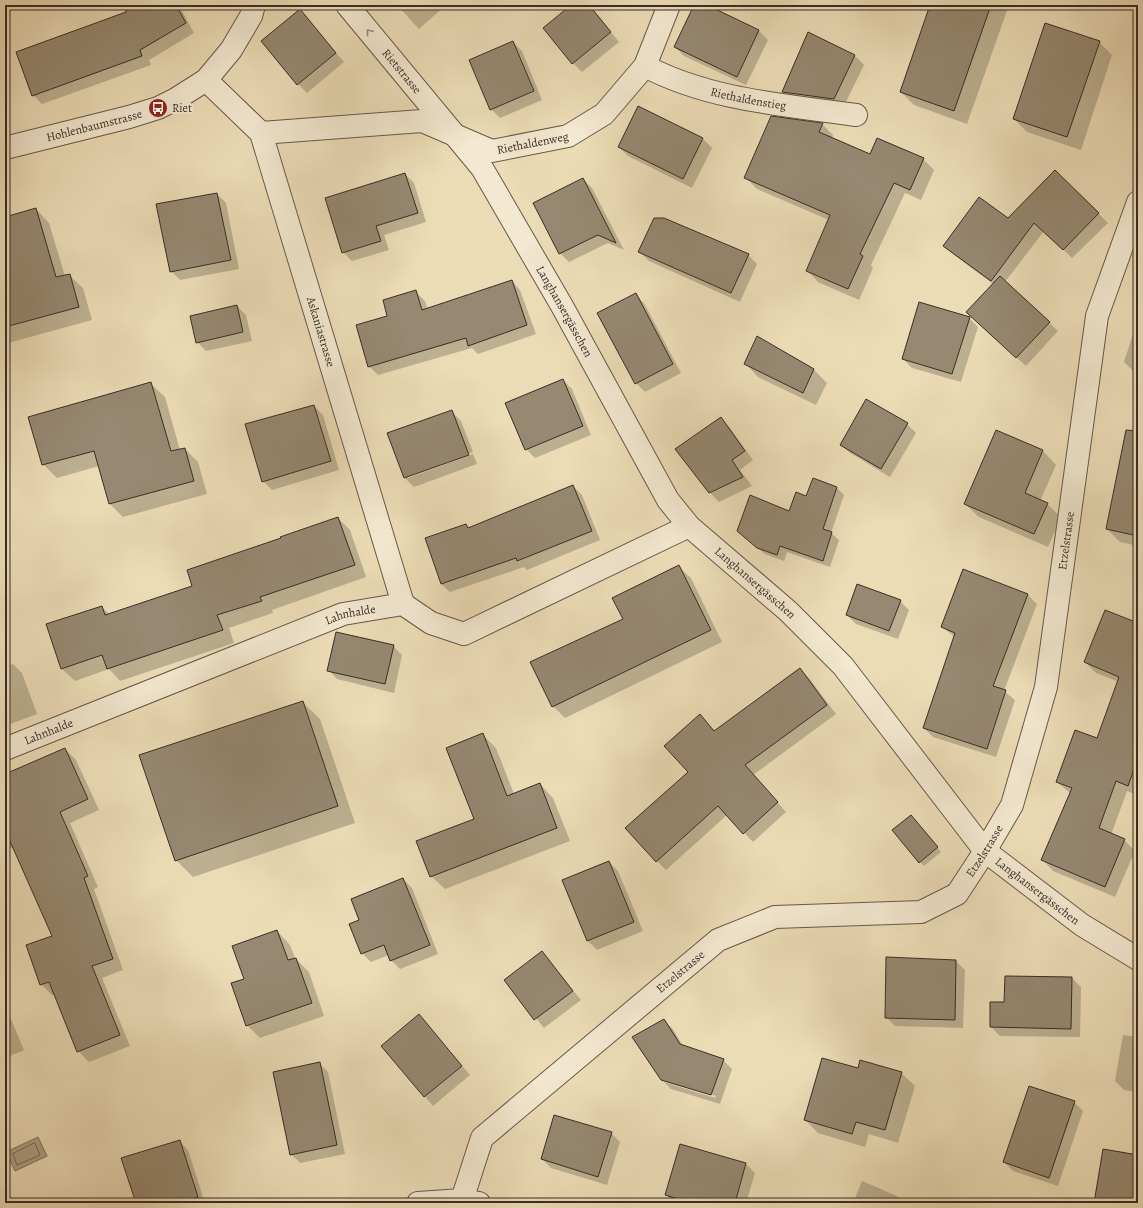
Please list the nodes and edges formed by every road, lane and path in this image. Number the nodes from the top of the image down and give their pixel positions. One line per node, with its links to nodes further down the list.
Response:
1 (254, 5): 5 (street, Hohlenbaumstrasse)
2 (347, 5): 8 (street, Rietstrasse, one-way to 2)
3 (669, 5): 4 (street, Riethaldenweg)
4 (645, 66): 6 (street, Riethaldenstieg); 8 (street, Riethaldenweg)
5 (206, 80): 7 (street, Askaniastrasse); 9 (street, Hohlenbaumstrasse)
6 (856, 115)
7 (261, 133): 8 (street, Riethaldenweg); 12 (street, Askaniastrasse)
8 (457, 136): 11 (street, Langhansergässchen)
9 (5, 148)
10 (1138, 202): 14 (street, Etzelstrasse)
11 (689, 526): 12 (street); 14 (street, Langhansergässchen)
12 (403, 604): 13 (street, Lahnhalde)
13 (5, 749)
14 (985, 851): 15 (street, Langhansergässchen); 16 (street, Etzelstrasse)
15 (1138, 959)
16 (470, 1202): 17 (street)
17 (418, 1203)

